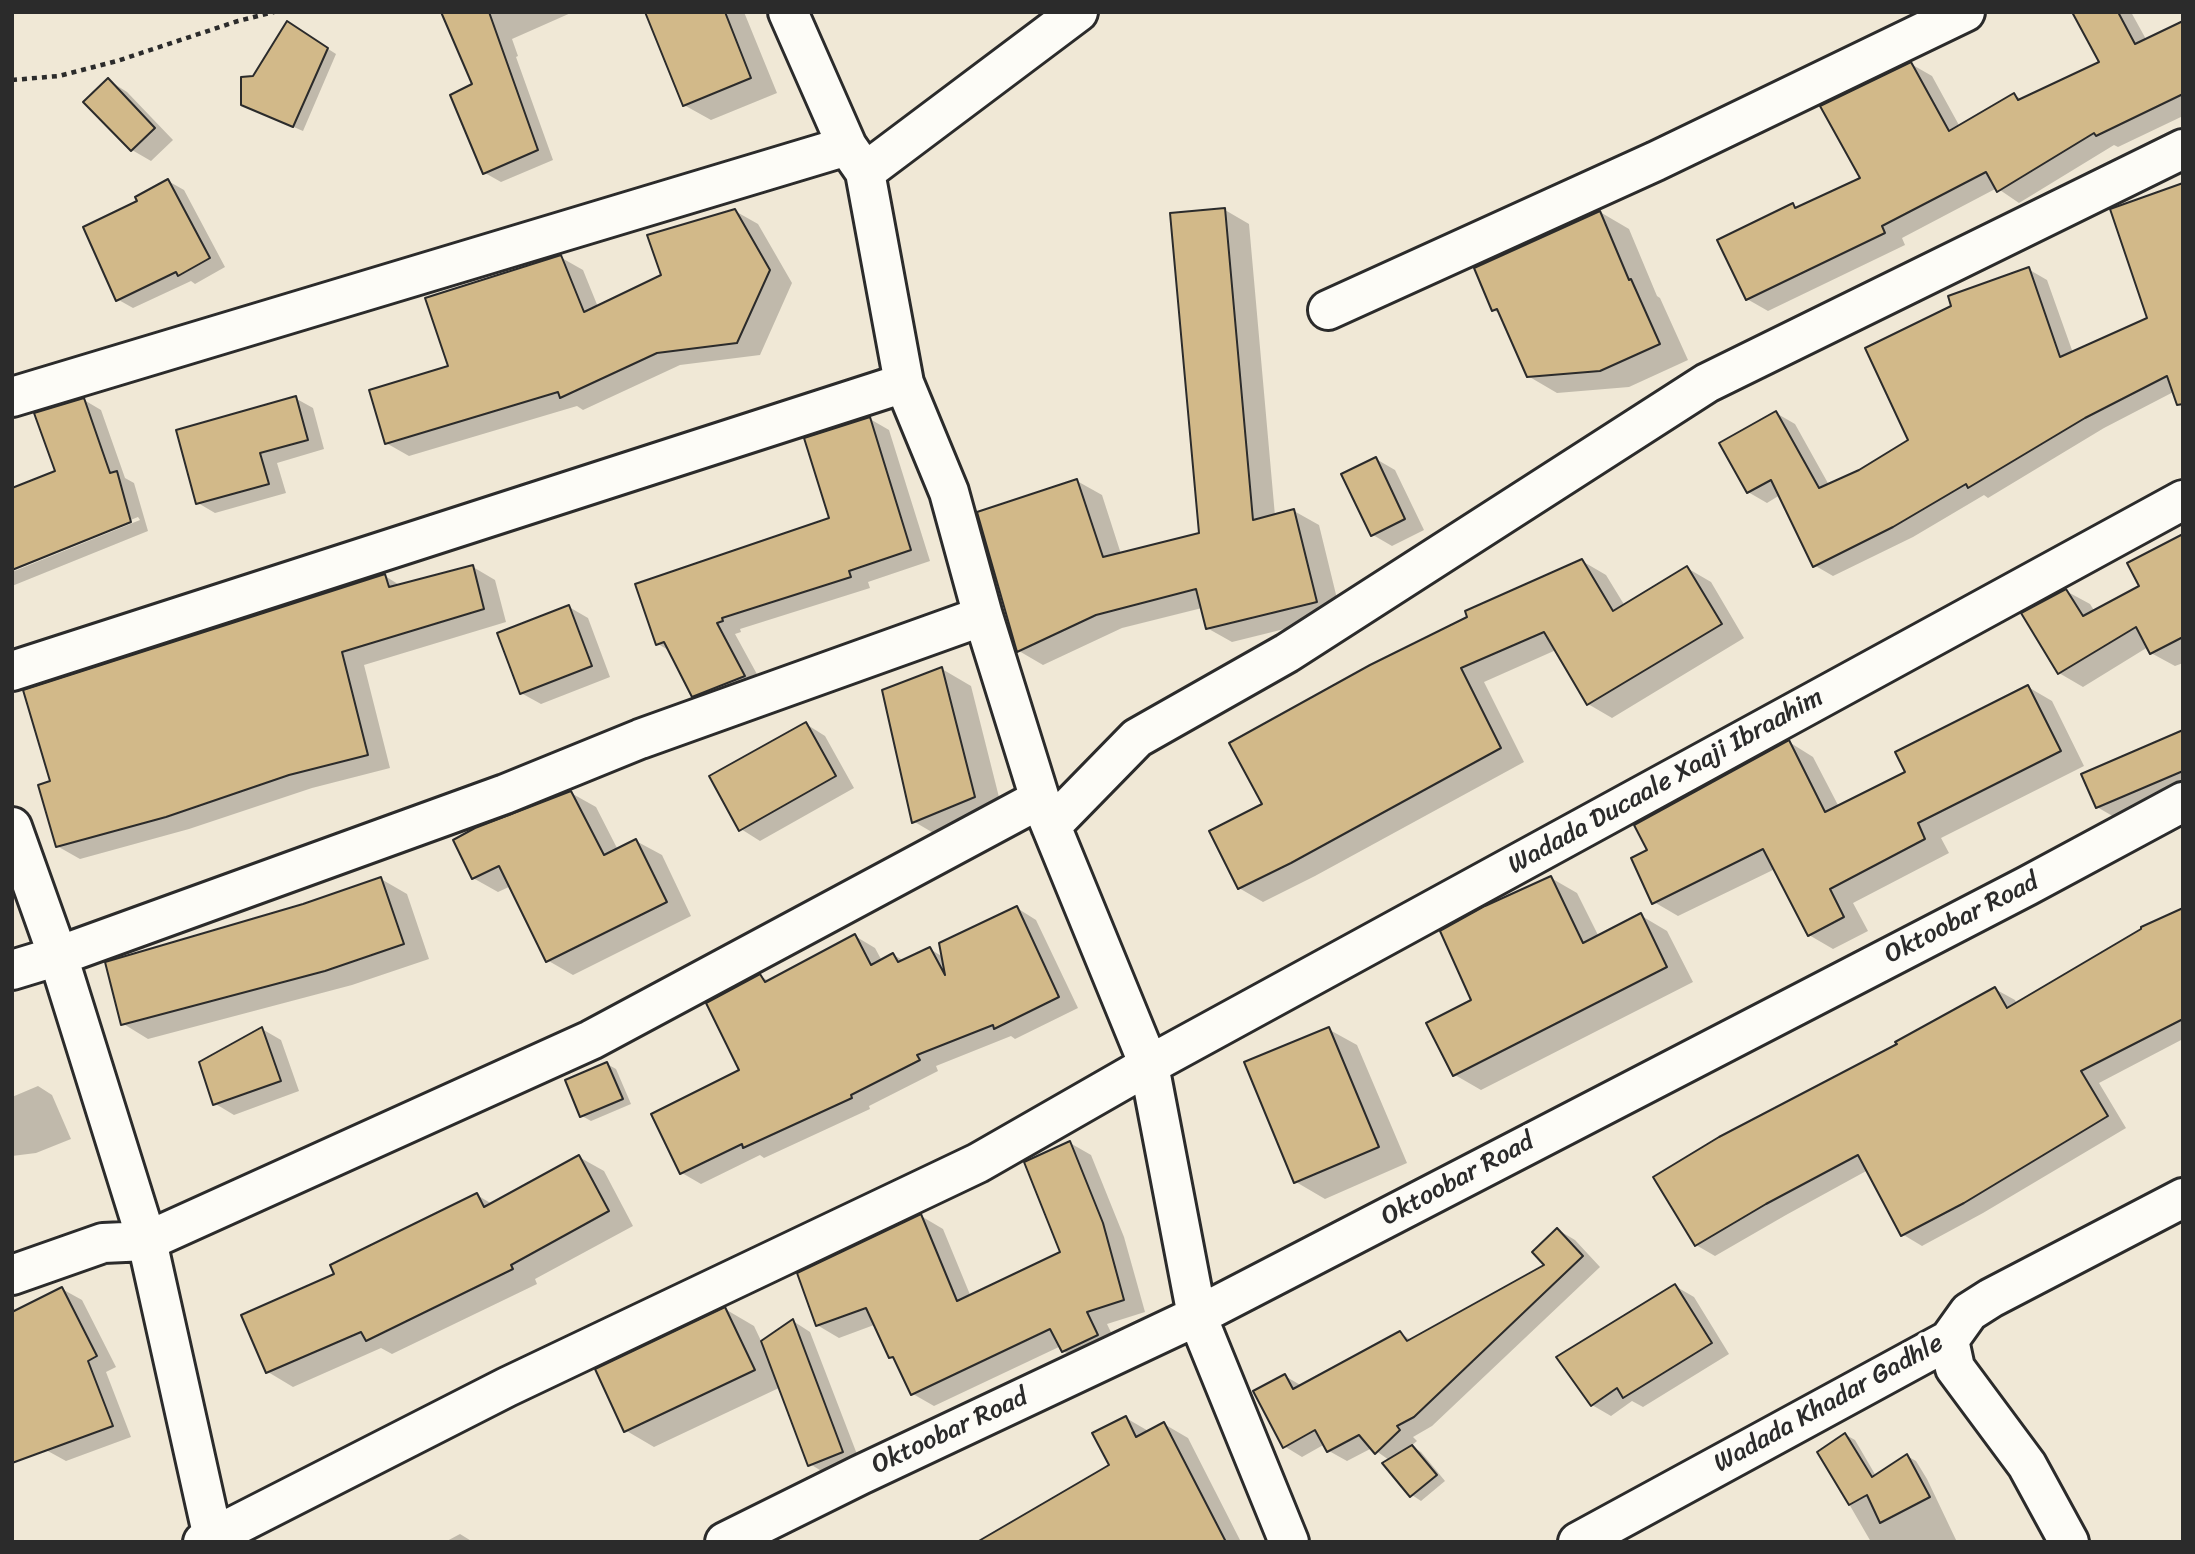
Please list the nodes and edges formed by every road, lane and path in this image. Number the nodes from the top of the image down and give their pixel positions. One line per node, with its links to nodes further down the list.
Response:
1 (274, 12): 6 (path)
2 (788, 12): 8 (street)
3 (1078, 12): 8 (street)
4 (1965, 12): 5 (street)
5 (1915, 24): 9 (street)
6 (12, 80)
7 (2183, 149): 16 (street)
8 (856, 159): 10 (street); 11 (street)
9 (1328, 310)
10 (904, 383): 13 (street); 14 (street)
11 (12, 397)
12 (2183, 500): 20 (street, Wadada Ducaale Xaaji Ibraahim)
13 (983, 616): 16 (street); 18 (street)
14 (12, 671)
15 (2183, 802): 24 (street, Oktoobar Road)
16 (1046, 813): 20 (street); 22 (street)
17 (12, 827): 18 (street)
18 (58, 956): 19 (street); 22 (street)
19 (12, 970)
20 (1149, 1065): 24 (street); 26 (street, Wadada Ducaale Xaaji Ibraahim)
21 (2183, 1198): 25 (street, Wadada Khadar Gadhle)
22 (147, 1241): 23 (street); 26 (street)
23 (12, 1275)
24 (1197, 1316): 27 (street, Oktoobar Road); 28 (street)
25 (1949, 1340): 29 (street, Wadada Khadar Gadhle); 30 (street)
26 (210, 1540)
27 (725, 1542)
28 (1290, 1542)
29 (1578, 1542)
30 (2069, 1542)

